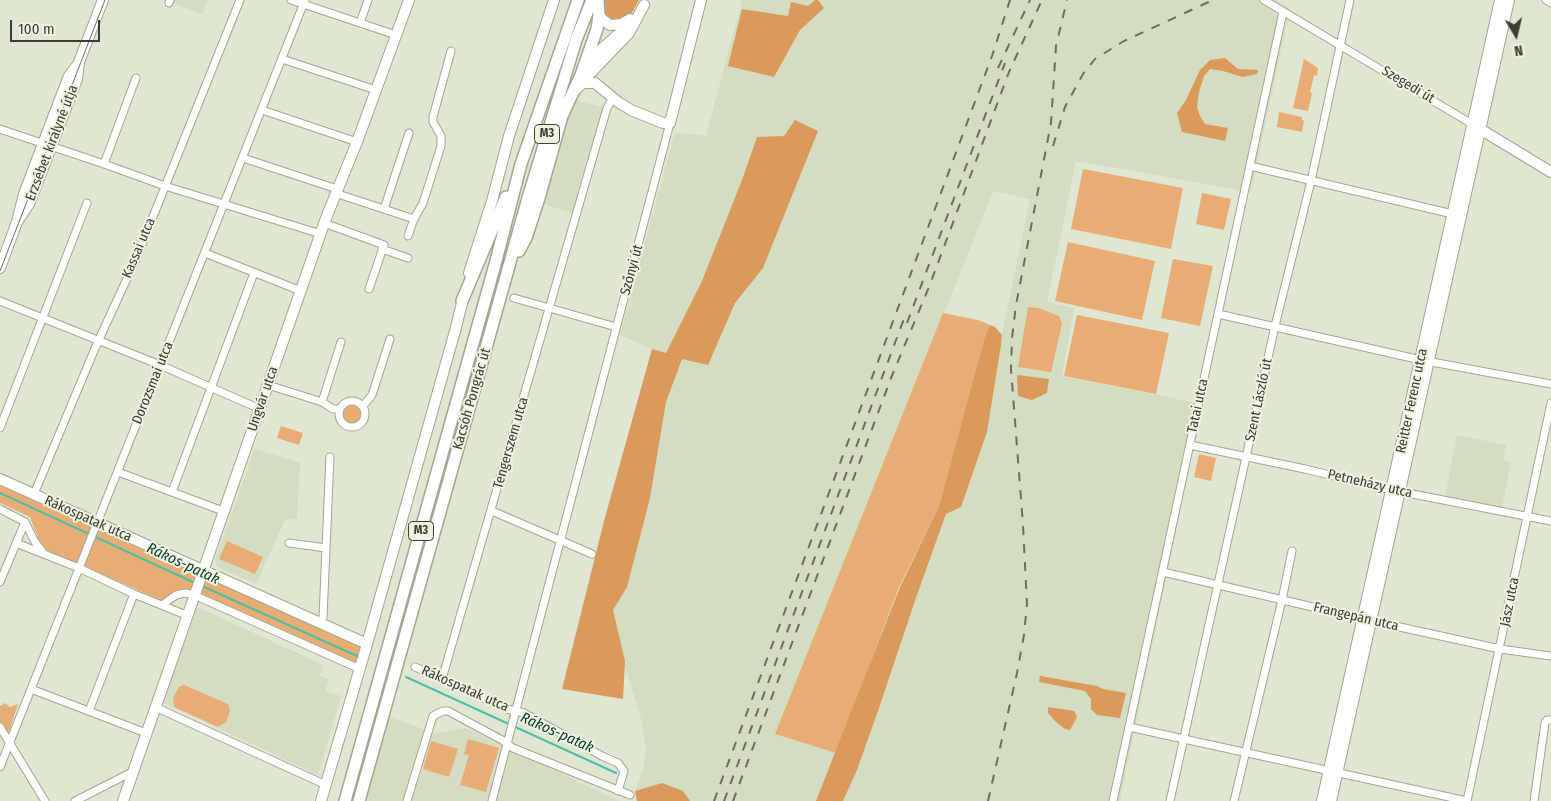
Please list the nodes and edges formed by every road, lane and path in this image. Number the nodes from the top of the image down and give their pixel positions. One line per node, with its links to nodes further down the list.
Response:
1 (103, 0): 42 (street, Erzsébet királyné útja)
2 (240, 0): 49 (street, Kassai utca)
3 (291, 0): 17 (street)
4 (368, 0): 22 (street)
5 (409, 0): 24 (street, Ungvár utca)
6 (554, 0): 23 (street)
7 (558, 0): 23 (street)
8 (578, 0): 45 (main road, Kacsóh Pongrác út / M3)
9 (592, 0): 63 (main road, Kacsóh Pongrác út / M3)
10 (598, 0): 21 (main road)
11 (701, 0): 37 (street, Szőnyi út)
12 (1264, 0): 20 (street, Szegedi út)
13 (1350, 0): 26 (street, Szent László út)
14 (1500, 0): 25 (street, Reitter Ferenc utca)
15 (1509, 0): 25 (street, Reitter Ferenc utca)
16 (1546, 0): 18 (street)
17 (304, 2): 22 (street); 28 (street, Dorozsmai utca)
18 (1551, 4)
19 (643, 6): 21 (street); 29 (street); 30 (street)
20 (1283, 12): 26 (street, Szegedi út); 46 (street, Tatai utca)
21 (599, 15): 34 (main road)
22 (360, 23): 24 (street)
23 (544, 33): 69 (street)
24 (396, 35): 33 (street, Ungvár utca)
25 (1496, 38): 38 (street, Reitter Ferenc utca)
26 (1340, 44): 38 (street, Szegedi út); 48 (street, Szent László út)
27 (451, 51): 55 (street)
28 (282, 59): 33 (street); 36 (street, Dorozsmai utca)
29 (604, 59): 30 (street); 35 (street)
30 (593, 70): 32 (street); 34 (street)
31 (136, 78): 44 (street)
32 (600, 86): 34 (street); 35 (street)
33 (376, 90): 41 (street, Ungvár utca)
34 (575, 90): 63 (main road)
35 (612, 97): 37 (street); 70 (street, Tengerszem utca)
36 (262, 110): 41 (street); 43 (street, Dorozsmai utca)
37 (670, 123): 74 (street, Szőnyi út)
38 (1476, 126): 47 (street, Szegedi út); 54 (street, Reitter Ferenc utca)
39 (0, 130): 42 (street)
40 (409, 133): 53 (street)
41 (357, 142): 50 (street, Ungvár utca)
42 (47, 145): 44 (street); 62 (street, Erzsébet királyné útja)
43 (243, 158): 50 (street); 52 (street, Dorozsmai utca)
44 (104, 164): 49 (street)
45 (521, 164): 69 (main road); 151 (main road, Kacsóh Pongrác út / M3)
46 (1250, 166): 48 (street); 71 (street, Tatai utca)
47 (1551, 172)
48 (1311, 181): 54 (street); 73 (street, Szent László út)
49 (165, 186): 52 (street); 76 (street, Kassai utca)
50 (336, 191): 53 (street); 56 (street, Ungvár utca)
51 (87, 204): 72 (street)
52 (224, 204): 57 (street); 60 (street, Dorozsmai utca)
53 (384, 209): 55 (street)
54 (1457, 215): 78 (street, Reitter Ferenc utca)
55 (414, 219): 58 (street)
56 (324, 223): 57 (street, Ungvár utca); 59 (street)
57 (321, 234): 66 (street, Ungvár utca)
58 (408, 236)
59 (382, 249): 61 (street); 65 (street)
60 (205, 253): 64 (street); 79 (street, Dorozsmai utca)
61 (408, 258)
62 (0, 268)
63 (508, 270): 152 (main road, Kacsóh Pongrác út / M3)
64 (254, 273): 66 (street); 82 (street)
65 (369, 289)
66 (301, 291): 81 (street, Ungvár utca)
67 (514, 298): 70 (street)
68 (0, 301): 72 (street)
69 (462, 301): 123 (street)
70 (548, 309): 74 (street); 98 (street, Tengerszem utca)
71 (1218, 314): 73 (street); 89 (street, Tatai utca)
72 (42, 318): 76 (street); 88 (street)
73 (1275, 326): 78 (street); 90 (street, Szent László út)
74 (616, 327): 104 (street, Szőnyi út)
75 (390, 339): 85 (street)
76 (100, 340): 79 (street); 96 (street, Kassai utca)
77 (341, 342): 83 (street)
78 (1425, 361): 80 (street); 94 (street, Reitter Ferenc utca)
79 (160, 365): 82 (street); 92 (street, Dorozsmai utca)
80 (1551, 384)
81 (268, 385): 83 (street); 86 (street, Ungvár utca)
82 (211, 388): 86 (street); 95 (street)
83 (322, 402): 87 (street)
84 (1551, 403): 100 (street, Jász utca)
85 (363, 406): 87 (street); 87 (street)
86 (260, 409): 99 (street, Ungvár utca)
87 (340, 410)
88 (0, 428)
89 (1190, 445): 90 (street, Petneházy utca); 112 (street, Tatai utca)
90 (1247, 457): 94 (street, Petneházy utca); 115 (street, Szent László út)
91 (330, 458): 107 (street)
92 (118, 472): 95 (street); 103 (street, Dorozsmai utca)
93 (0, 479): 96 (street, Rákospatak utca)
94 (1396, 491): 100 (street, Petneházy utca); 121 (street, Reitter Ferenc utca)
95 (172, 492): 99 (street)
96 (34, 494): 103 (street, Rákospatak utca)
97 (0, 509): 102 (street)
98 (492, 511): 104 (street); 128 (street, Tengerszem utca)
99 (223, 512): 113 (street, Ungvár utca)
100 (1527, 517): 101 (street, Petneházy utca); 124 (street, Jász utca)
101 (1551, 521)
102 (25, 522): 105 (street); 109 (street)
103 (96, 525): 111 (street, Dorozsmai utca); 113 (street, Rákospatak utca)
104 (560, 539): 110 (street); 132 (street, Szőnyi út)
105 (16, 543): 109 (street); 114 (street)
106 (289, 544): 107 (street)
107 (326, 548): 122 (street)
108 (1292, 551): 118 (street)
109 (44, 553): 111 (street)
110 (592, 554)
111 (79, 568): 117 (street); 129 (street, Dorozsmai utca)
112 (1162, 572): 115 (street, Frangepán utca); 135 (street, Tatai utca)
113 (202, 573): 116 (street, Ungvár utca); 122 (street, Rákospatak utca)
114 (0, 582)
115 (1218, 585): 118 (street, Frangepán utca); 137 (street, Szent László út)
116 (194, 593): 119 (street); 120 (street, Ungvár utca); 127 (street)
117 (134, 594): 119 (street); 131 (street)
118 (1282, 600): 121 (street, Frangepán utca); 140 (street)
119 (162, 605): 120 (street)
120 (186, 615): 130 (street, Ungvár utca)
121 (1367, 620): 124 (street, Frangepán utca); 143 (street, Reitter Ferenc utca)
122 (320, 624): 123 (street, Rákospatak utca)
123 (367, 644): 127 (street)
124 (1500, 649): 125 (street, Frangepán utca); 160 (street, Jász utca)
125 (1551, 656)
126 (415, 667): 128 (street, Rákospatak utca)
127 (360, 669): 144 (street)
128 (442, 679): 132 (street, Rákospatak utca)
129 (31, 689): 131 (street); 138 (street, Dorozsmai utca)
130 (156, 707): 136 (street, Ungvár utca); 144 (street)
131 (89, 711): 136 (street)
132 (514, 715): 139 (street, Szőnyi út); 145 (street, Rákospatak utca)
133 (1551, 720): 161 (street)
134 (0, 727): 138 (street)
135 (1129, 727): 137 (street); 155 (street, Tatai utca)
136 (146, 733): 142 (street, Ungvár utca)
137 (1184, 739): 140 (street); 156 (street, Szent László út)
138 (10, 741): 141 (street, Dorozsmai utca); 147 (street)
139 (508, 744): 145 (street); 153 (street); 154 (street, Szőnyi út)
140 (1245, 753): 143 (street); 157 (street)
141 (0, 767)
142 (132, 772): 148 (street); 149 (street, Ungvár utca)
143 (1333, 772): 158 (street, Reitter Ferenc utca); 159 (street, Reitter Ferenc utca); 160 (street)
144 (326, 785): 150 (street)
145 (618, 791): 146 (street)
146 (630, 795)
147 (45, 801)
148 (75, 801)
149 (123, 801)
150 (322, 801)
151 (345, 801)
152 (359, 801)
153 (407, 801)
154 (492, 801)
155 (1113, 801)
156 (1170, 801)
157 (1234, 801)
158 (1322, 801)
159 (1331, 801)
160 (1467, 801)
161 (1534, 801)

